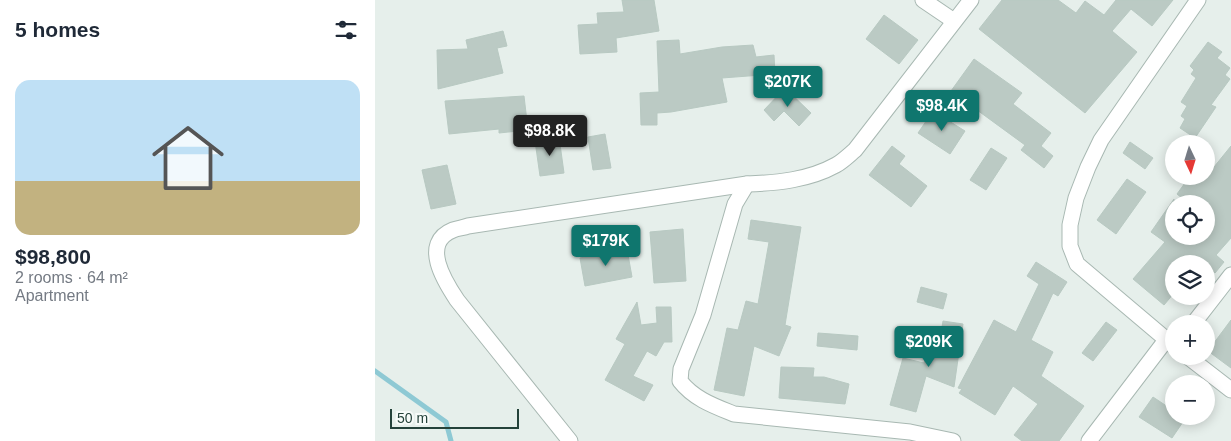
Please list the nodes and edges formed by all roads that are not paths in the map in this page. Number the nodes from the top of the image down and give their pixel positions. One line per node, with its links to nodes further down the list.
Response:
1 (923, 0): 4 (street)
2 (971, 0): 4 (street)
3 (1198, 0): 8 (street)
4 (954, 21): 5 (street)
5 (747, 184): 12 (street); 13 (street)
6 (1231, 275): 7 (street)
7 (1200, 315)
8 (1165, 339)
9 (1165, 349): 14 (street)
10 (1199, 365): 11 (street)
11 (1231, 390)
12 (570, 441)
13 (953, 441)
14 (1089, 441)

